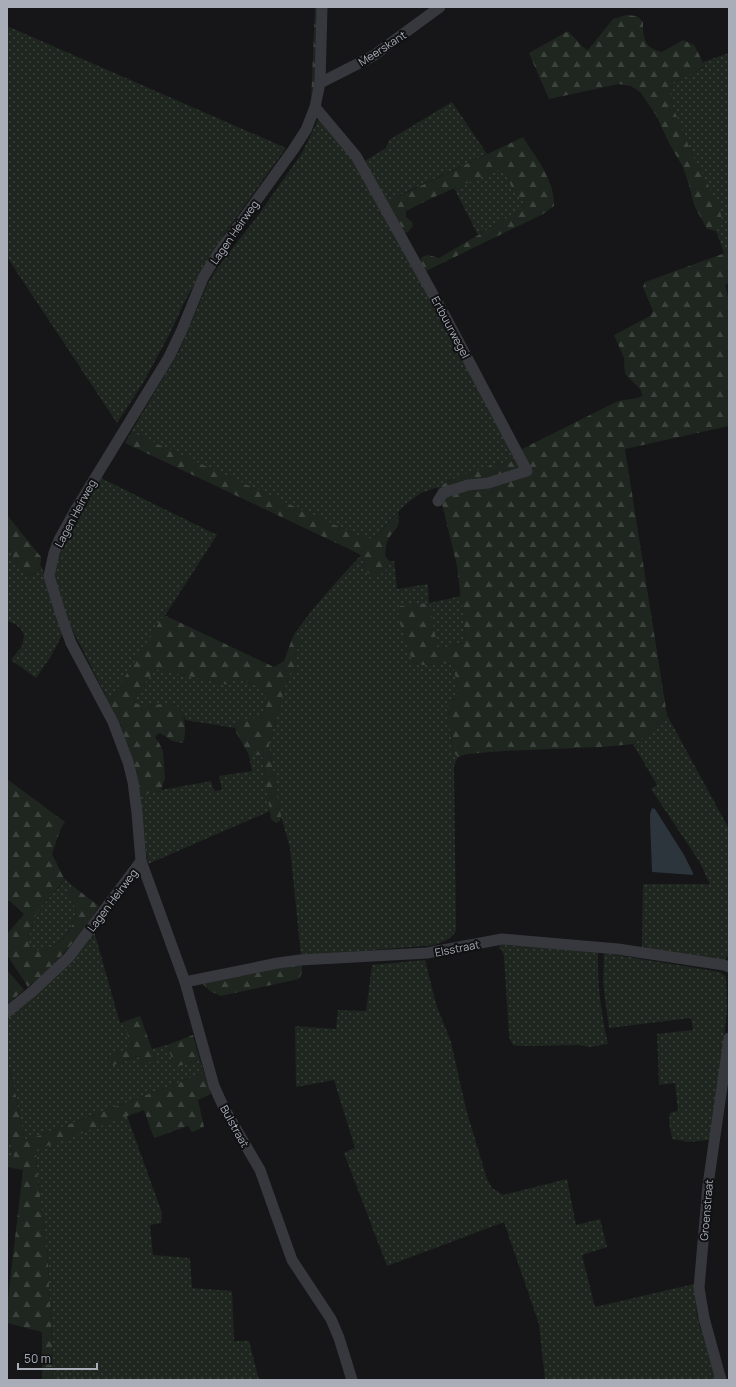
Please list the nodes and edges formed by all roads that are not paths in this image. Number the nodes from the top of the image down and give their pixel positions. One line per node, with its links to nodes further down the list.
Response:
1 (322, 7): 3 (street, Lagen Heirweg)
2 (440, 7): 3 (street, Meerskant)
3 (320, 83): 4 (street, Lagen Heirweg)
4 (315, 107): 5 (street, Ertbuurwegel); 6 (street, Lagen Heirweg)
5 (438, 501)
6 (141, 861): 8 (street, Bulstraat); 9 (street, Lagen Heirweg)
7 (729, 967): 8 (street, Elsstraat)
8 (185, 982): 11 (street, Bulstraat)
9 (7, 1012)
10 (729, 1038): 12 (street, Groenstraat)
11 (352, 1380)
12 (721, 1380)

